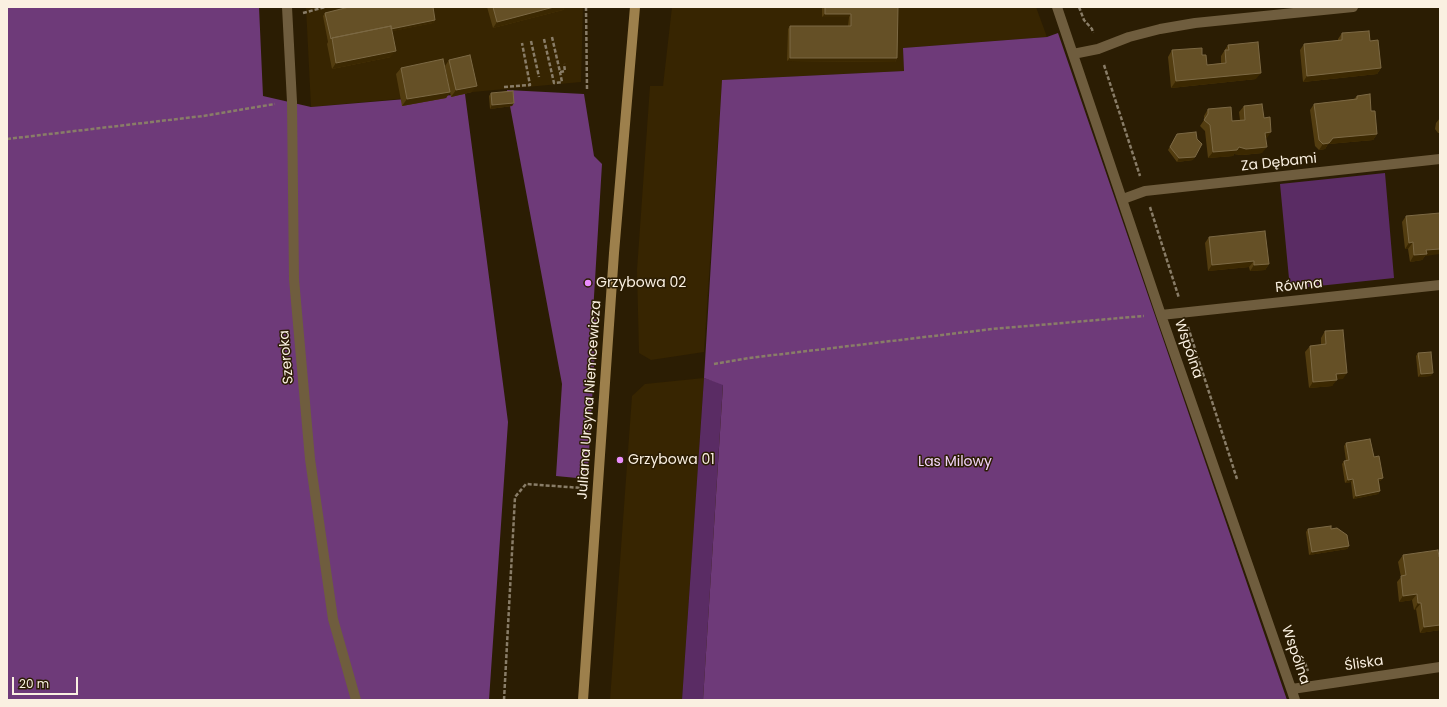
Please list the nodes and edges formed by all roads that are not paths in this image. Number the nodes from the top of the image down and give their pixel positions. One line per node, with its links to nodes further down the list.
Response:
1 (635, 7): 13 (street, Juliana Ursyna Niemcewicza)
2 (1057, 7): 5 (street, Wspólna)
3 (1353, 7): 5 (street)
4 (287, 12): 12 (street, Szeroka)
5 (1073, 54): 7 (street, Wspólna)
6 (1440, 159): 7 (street, Za Dębami)
7 (1123, 199): 9 (street, Wspólna)
8 (1440, 284): 9 (street, Równa)
9 (1161, 315): 11 (street, Wspólna)
10 (1440, 667): 11 (street, Śliska)
11 (1292, 689): 14 (street, Wspólna)
12 (356, 700)
13 (583, 700)
14 (1295, 700)

